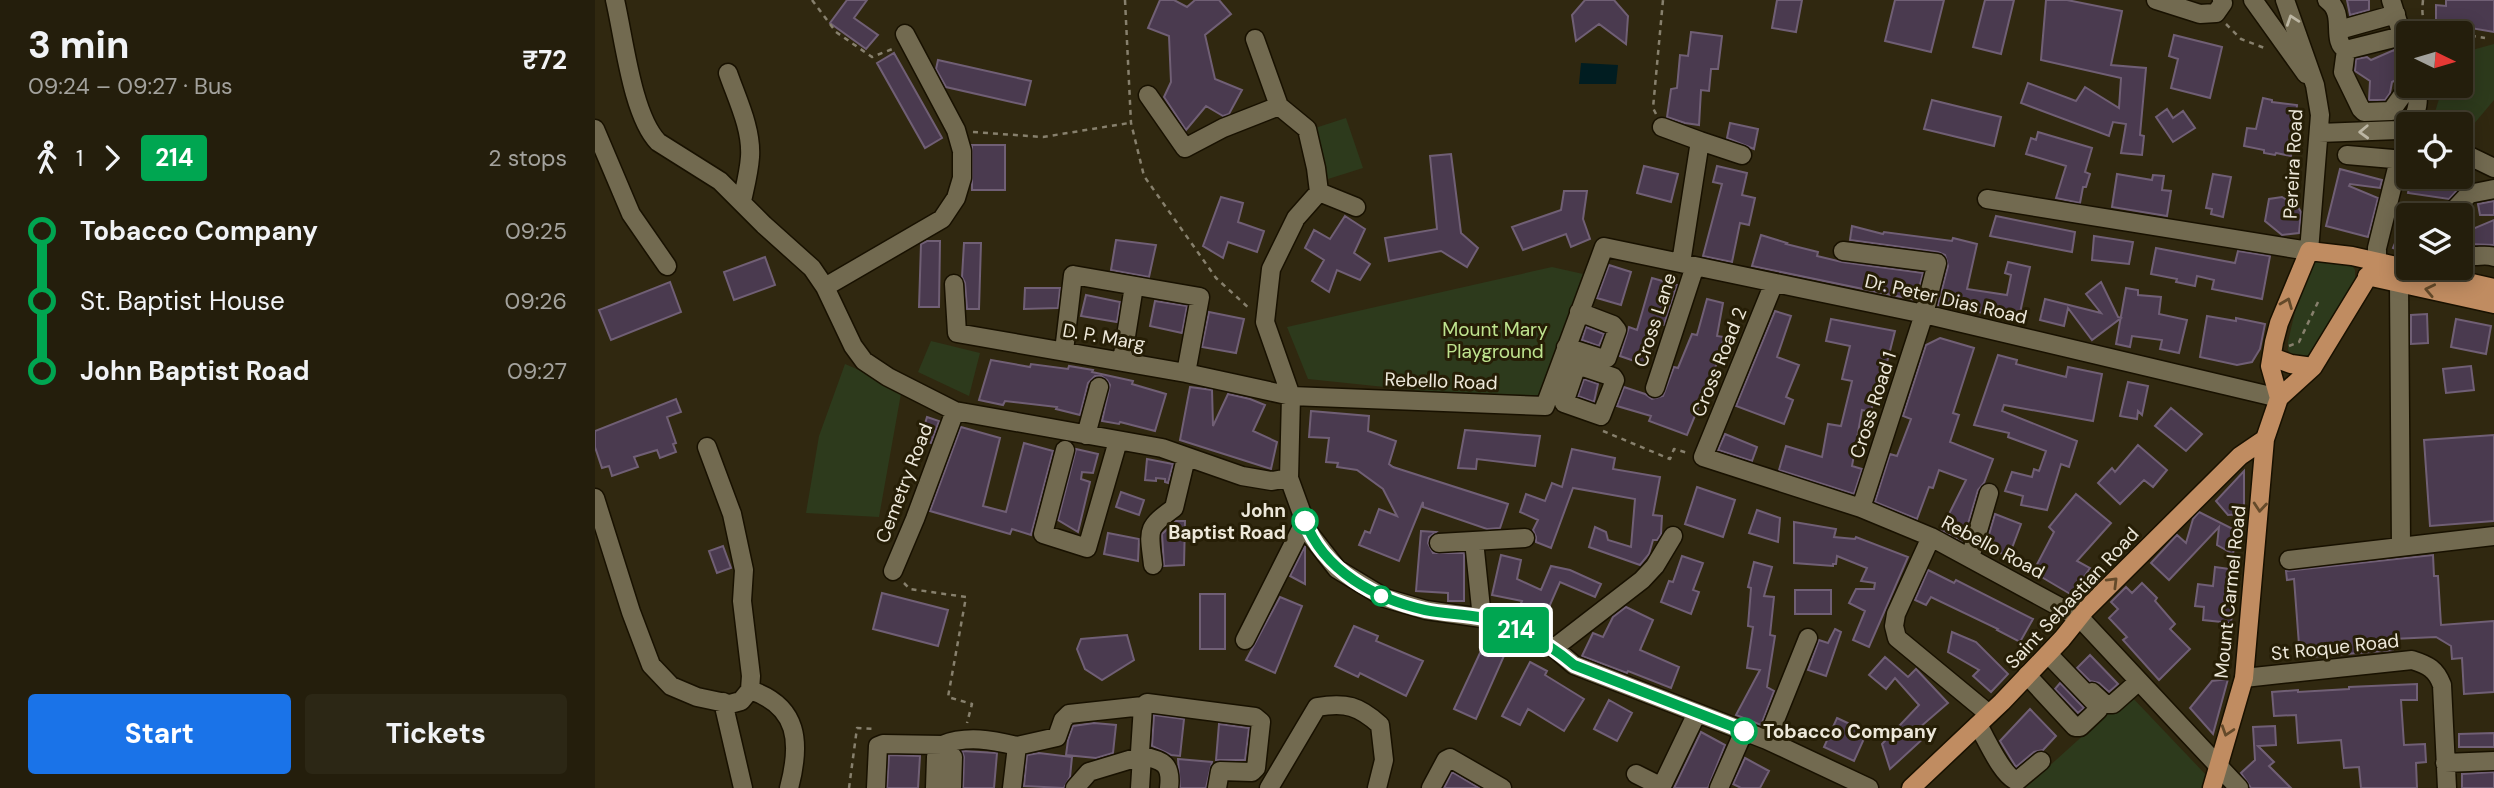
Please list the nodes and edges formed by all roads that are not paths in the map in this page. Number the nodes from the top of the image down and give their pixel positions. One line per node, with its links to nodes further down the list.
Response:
1 (615, 0): 31 (street)
2 (2156, 0): 6 (street)
3 (2253, 0): 14 (street)
4 (2285, 0): 14 (street, Pereira Road, one-way to 4)
5 (2327, 0): 8 (street)
6 (2219, 6)
7 (2393, 7): 8 (street)
8 (2339, 30): 12 (street)
9 (907, 38): 48 (street)
10 (2396, 38): 12 (street)
11 (1255, 39): 17 (street)
12 (2346, 50): 16 (street)
13 (728, 73): 31 (street)
14 (2315, 85): 21 (street, Pereira Road)
15 (1148, 95): 17 (street)
16 (2400, 98)
17 (1279, 106): 29 (street)
18 (1662, 127): 22 (street)
19 (595, 129): 40 (street)
20 (2396, 130): 21 (street, one-way to 21)
21 (2319, 134): 36 (street, Pereira Road)
22 (1700, 141): 24 (street); 39 (street, Cross Lane)
23 (2347, 155): 41 (street)
24 (1742, 156)
25 (2473, 158): 26 (street)
26 (2494, 168)
27 (2404, 189): 41 (street)
28 (2494, 189): 32 (street)
29 (1319, 192): 33 (street); 61 (street)
30 (1987, 199): 36 (street)
31 (742, 201): 48 (street)
32 (2461, 203)
33 (1356, 207)
34 (1604, 247): 39 (street, Dr. Peter Dias Road); 51 (street, Rebello Road)
35 (1843, 251): 52 (street, Cross Road 1)
36 (2309, 251): 41 (main road); 54 (main road, one-way to 36)
37 (2494, 257): 38 (street)
38 (2473, 258)
39 (1688, 264): 44 (street, Dr. Peter Dias Road); 60 (street, Cross Lane)
40 (667, 266)
41 (2372, 269): 42 (main road); 45 (main road); 57 (main road)
42 (2396, 270)
43 (2472, 280): 49 (main road)
44 (1774, 283): 52 (street, Dr. Peter Dias Road); 69 (street, Cross Road 2)
45 (2399, 283): 50 (main road, one-way to 45); 82 (street)
46 (954, 284): 53 (street, D. P. Marg)
47 (1134, 286): 53 (street); 56 (street); 58 (street)
48 (825, 287): 63 (street)
49 (2494, 288)
50 (2494, 304)
51 (1583, 314): 55 (street, Rebello Road); 55 (street)
52 (1924, 314): 62 (street, Dr. Peter Dias Road); 74 (street, Cross Road 1)
53 (1064, 351): 56 (street, D. P. Marg)
54 (2272, 354): 57 (main road); 62 (main road)
55 (1570, 355): 61 (street, Rebello Road)
56 (1122, 361): 58 (street, D. P. Marg)
57 (2313, 367): 62 (main road)
58 (1186, 373): 61 (street, D. P. Marg)
59 (1099, 387): 64 (street)
60 (1655, 388)
61 (1291, 396): 71 (street)
62 (2279, 398): 65 (main road, Mount Carmel Road)
63 (955, 411): 64 (street); 86 (street, Cemetry Road)
64 (1086, 435): 66 (street)
65 (2265, 439): 88 (main road, Saint Sebastian Road, one-way to 65); 94 (main road, Mount Carmel Road, one-way to 94)
66 (1118, 441): 68 (street); 70 (street)
67 (707, 447): 96 (street)
68 (1065, 450)
69 (1703, 457): 74 (street, Rebello Road)
70 (1186, 458): 71 (street); 85 (street)
71 (1289, 478): 75 (street)
72 (1989, 493): 83 (street)
73 (595, 498): 97 (street)
74 (1861, 508): 78 (street, Rebello Road)
75 (1305, 521): 87 (street); 90 (street)
76 (1673, 536): 91 (street)
77 (2494, 536): 82 (street)
78 (1931, 537): 83 (street, Rebello Road); 100 (street)
79 (1525, 538): 80 (street)
80 (1474, 541): 81 (street); 87 (street)
81 (1439, 543)
82 (2401, 546): 84 (street)
83 (1970, 558): 88 (street, Rebello Road)
84 (2289, 560)
85 (1153, 565)
86 (893, 571)
87 (1482, 618): 91 (street)
88 (2080, 618): 92 (main road, Saint Sebastian Road); 95 (street, Rebello Road)
89 (1808, 638): 102 (street)
90 (1245, 640)
91 (1554, 648): 99 (street)
92 (2049, 653): 93 (main road, Saint Sebastian Road); 93 (street); 95 (street)
93 (2028, 676): 100 (main road, Saint Sebastian Road)
94 (2244, 678): 108 (street, St Roque Road); 109 (main road, Mount Carmel Road, one-way to 109)
95 (2139, 681): 109 (street, Rebello Road)
96 (750, 691): 97 (street); 113 (street)
97 (723, 702): 112 (street)
98 (1143, 706): 104 (street); 105 (street); 121 (street)
99 (1697, 713): 101 (street); 126 (street)
100 (1984, 720): 106 (street); 129 (main road, Saint Sebastian Road)
101 (1744, 731): 102 (street); 127 (street)
102 (1767, 740): 111 (street)
103 (942, 745): 104 (street); 114 (street); 115 (street); 116 (street)
104 (1017, 746): 117 (street)
105 (1142, 756): 118 (street); 119 (street); 120 (street)
106 (2041, 761)
107 (2494, 761): 108 (street)
108 (2445, 762): 132 (street, St Roque Road)
109 (2217, 764): 130 (main road, Mount Carmel Road); 131 (street, Rebello Road)
110 (1636, 774): 126 (street)
111 (1845, 783): 128 (street)
112 (743, 788)
113 (789, 788)
114 (876, 788)
115 (935, 788)
116 (952, 788)
117 (1011, 788)
118 (1075, 788)
119 (1140, 788)
120 (1169, 788)
121 (1217, 788)
122 (1269, 788): 123 (street)
123 (1377, 788)
124 (1431, 788): 125 (street)
125 (1502, 788)
126 (1662, 788)
127 (1719, 788)
128 (1869, 788)
129 (1911, 788)
130 (2212, 788)
131 (2239, 788)
132 (2447, 788)

